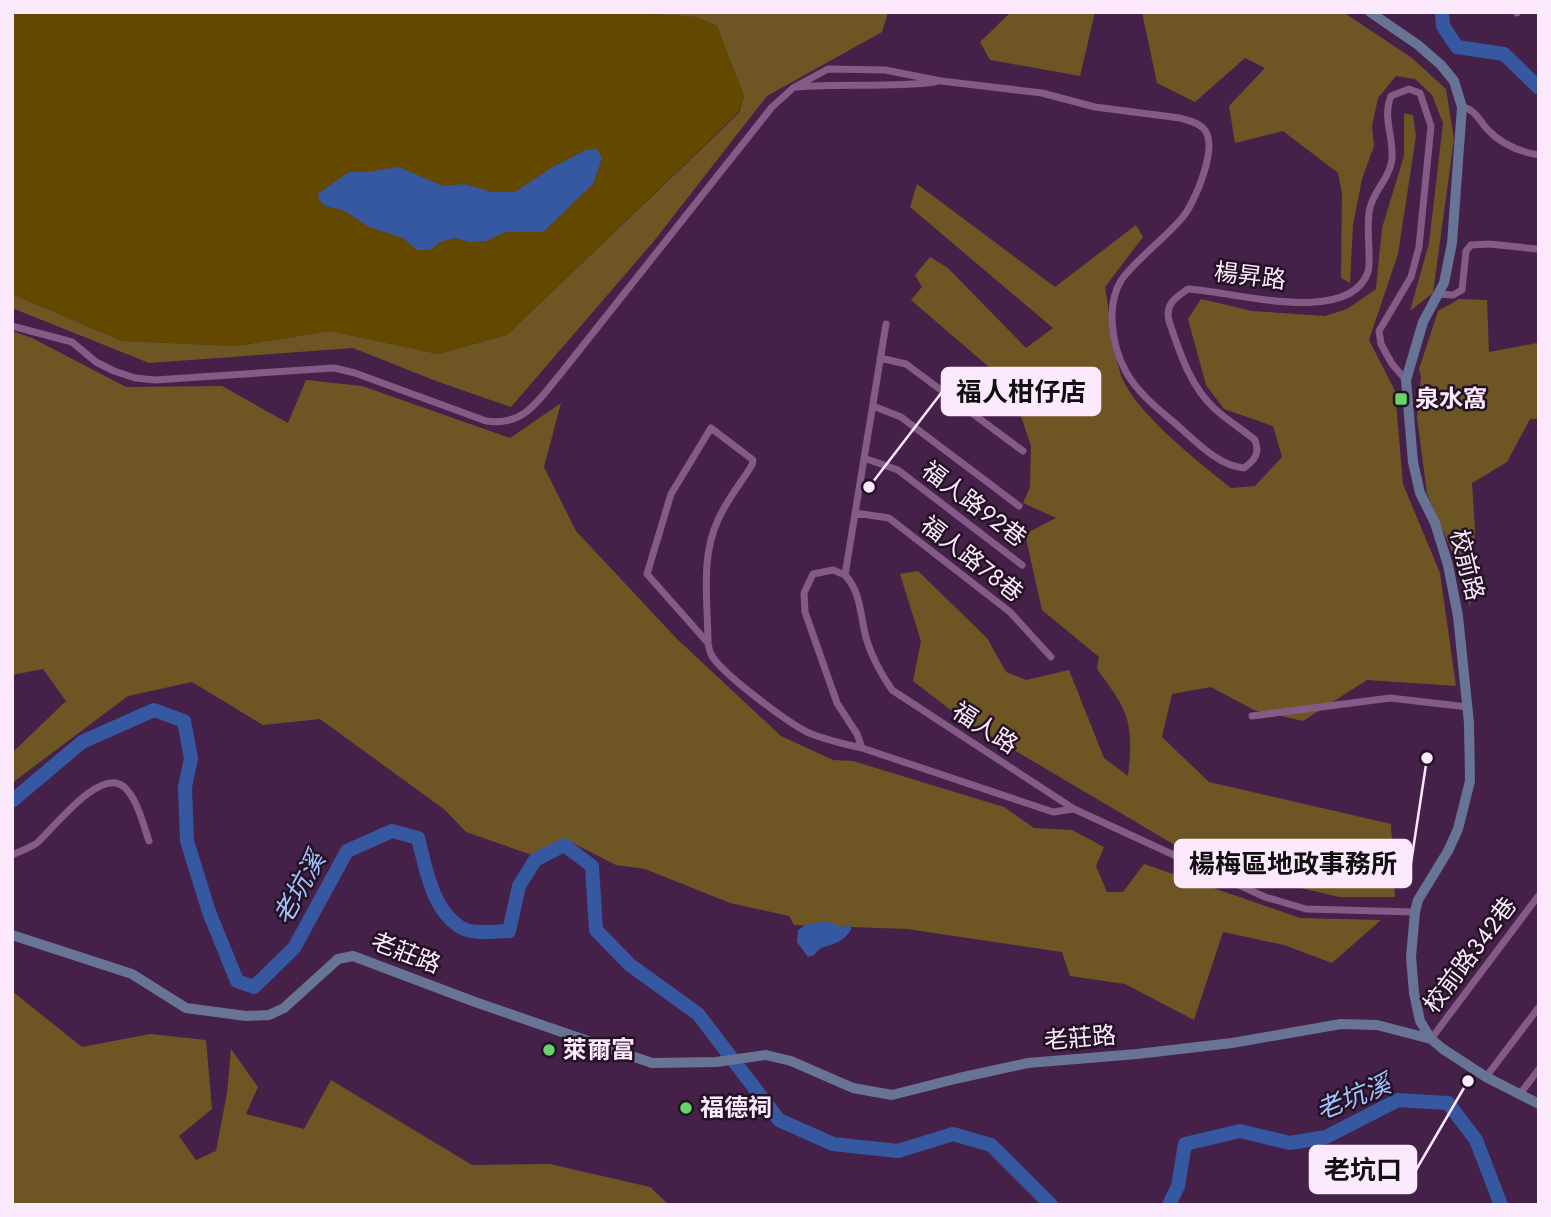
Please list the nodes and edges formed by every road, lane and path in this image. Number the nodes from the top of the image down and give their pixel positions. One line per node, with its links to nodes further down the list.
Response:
1 (1370, 12): 4 (street, 校前路)
2 (941, 81): 3 (street); 3 (street); 11 (street, 楊昇路)
3 (793, 88): 9 (street)
4 (1462, 107): 5 (street); 7 (street, 校前路)
5 (1539, 155)
6 (1537, 248): 7 (street)
7 (1438, 294): 11 (street, 校前路)
8 (886, 324): 10 (street)
9 (12, 326)
10 (880, 358): 12 (street); 13 (street)
11 (1406, 380): 21 (street, 校前路)
12 (873, 406): 14 (street); 15 (street)
13 (1023, 451)
14 (864, 458): 16 (street); 17 (street, 福人路92巷)
15 (1019, 506)
16 (855, 513): 18 (street); 20 (street, 福人路78巷)
17 (1021, 565)
18 (845, 575): 23 (street); 24 (street, 福人路)
19 (708, 643): 19 (street); 23 (street)
20 (1051, 657)
21 (1468, 707): 22 (street); 28 (street, 校前路)
22 (1252, 716)
23 (862, 748): 24 (street)
24 (1074, 809): 28 (street, 福人路)
25 (149, 841): 26 (street)
26 (12, 855)
27 (1539, 895): 31 (street, 校前路342巷)
28 (1415, 912): 31 (street, 校前路)
29 (12, 935): 31 (street, 老莊路)
30 (1539, 1007): 33 (street)
31 (1431, 1039): 33 (street, 校前路)
32 (1539, 1069): 34 (street)
33 (1486, 1077): 34 (street, 校前路)
34 (1520, 1094): 35 (street, 校前路)
35 (1539, 1104)

